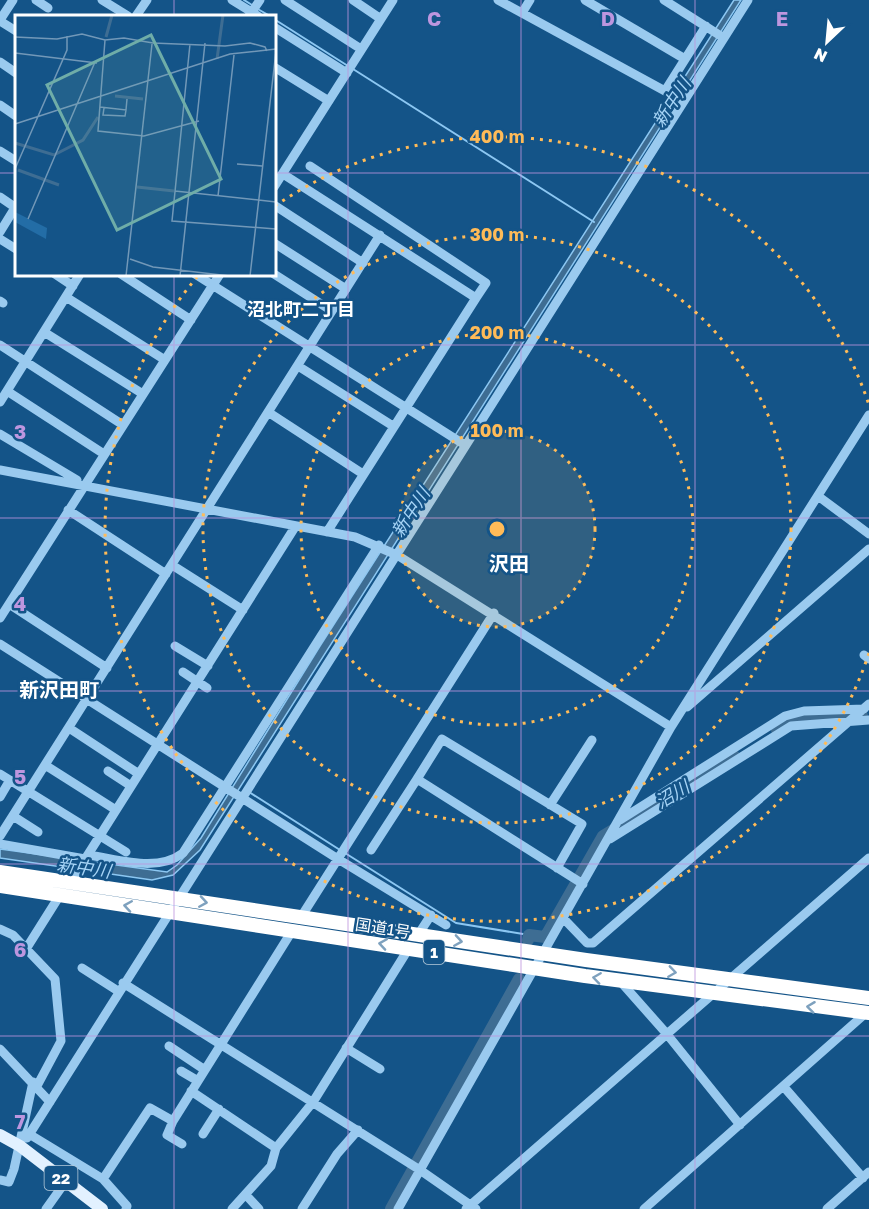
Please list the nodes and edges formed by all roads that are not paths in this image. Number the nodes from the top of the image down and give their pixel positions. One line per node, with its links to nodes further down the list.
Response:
1 (36, 0): 13 (street)
2 (102, 0): 16 (street)
3 (232, 0): 14 (street)
4 (285, 0): 23 (street)
5 (353, 0): 17 (street)
6 (393, 0): 17 (street)
7 (498, 0): 15 (street)
8 (530, 0): 15 (street)
9 (585, 0): 24 (street)
10 (664, 0): 19 (street)
11 (748, 0): 22 (street)
12 (10, 1): 18 (street)
13 (48, 8)
14 (255, 10)
15 (522, 13): 24 (street)
16 (126, 15)
17 (381, 19): 23 (street)
18 (0, 21): 21 (street)
19 (706, 27): 22 (street); 24 (street)
20 (276, 28): 28 (street)
21 (15, 30)
22 (724, 38): 74 (street)
23 (361, 49): 28 (street)
24 (685, 59)
25 (0, 62): 27 (street)
26 (276, 68): 29 (street)
27 (15, 71)
28 (347, 73): 29 (street)
29 (329, 101): 35 (street)
30 (0, 105): 31 (street)
31 (15, 115)
32 (0, 151): 33 (street)
33 (15, 160)
34 (310, 166): 57 (street)
35 (283, 174): 36 (street); 42 (street)
36 (276, 184)
37 (0, 197): 38 (street)
38 (15, 206)
39 (276, 206): 46 (street)
40 (15, 208): 41 (street)
41 (2, 226)
42 (380, 236): 46 (street); 57 (street)
43 (0, 238): 45 (street)
44 (276, 244): 55 (street)
45 (15, 248)
46 (363, 263): 55 (street)
47 (276, 275): 58 (street)
48 (58, 276): 53 (street)
49 (79, 276): 53 (street)
50 (124, 276): 59 (street)
51 (198, 276): 54 (street)
52 (219, 276): 54 (street)
53 (73, 286): 56 (street)
54 (213, 286): 59 (street); 62 (street)
55 (346, 289): 58 (street)
56 (66, 297): 60 (street); 63 (street)
57 (476, 298): 68 (street)
58 (332, 311): 62 (street)
59 (191, 320): 63 (street)
60 (44, 332): 64 (street); 66 (street)
61 (0, 345): 64 (street)
62 (309, 348): 65 (street); 68 (street)
63 (165, 360): 66 (street)
64 (25, 362): 67 (street); 71 (street)
65 (298, 366): 69 (street); 72 (street)
66 (143, 394): 71 (street)
67 (3, 395): 75 (street)
68 (405, 407): 72 (street); 74 (street)
69 (268, 412): 77 (street); 81 (street)
70 (869, 415): 79 (street)
71 (123, 424): 75 (street)
72 (393, 426): 77 (street)
73 (0, 434): 78 (street)
74 (465, 445): 87 (street)
75 (104, 454): 78 (street)
76 (0, 470): 78 (street)
77 (363, 474): 83 (street)
78 (85, 484): 80 (street); 81 (street)
79 (818, 496): 84 (street); 104 (street)
80 (68, 510): 88 (street); 89 (street)
81 (206, 510): 82 (street); 88 (street)
82 (295, 527): 83 (street); 90 (street)
83 (327, 532): 85 (street)
84 (869, 534)
85 (381, 546): 87 (street); 95 (street)
86 (869, 549): 104 (street)
87 (398, 555): 91 (street); 96 (street)
88 (169, 570): 90 (street); 98 (street)
89 (9, 604): 92 (street); 98 (street)
90 (243, 610): 97 (street)
91 (494, 613): 107 (street); 138 (street)
92 (0, 618)
93 (0, 644): 102 (street)
94 (175, 645): 97 (street)
95 (309, 654): 96 (street); 118 (street)
96 (327, 665): 120 (street)
97 (208, 666): 100 (street)
98 (108, 668): 102 (street)
99 (183, 672): 100 (street)
100 (198, 681): 101 (street); 110 (street)
101 (207, 688)
102 (88, 699): 108 (street); 110 (street)
103 (867, 707): 106 (street); 125 (street)
104 (679, 714): 107 (street)
105 (869, 720): 106 (street)
106 (849, 721): 131 (street); 149 (street)
107 (671, 727): 125 (street)
108 (69, 728): 111 (street); 114 (street)
109 (592, 740): 122 (street)
110 (158, 744): 114 (street); 118 (street)
111 (45, 765): 119 (street); 123 (street)
112 (108, 771): 117 (street)
113 (0, 774): 116 (street)
114 (139, 774): 117 (street)
115 (417, 779): 122 (street); 134 (street); 139 (street)
116 (10, 780): 119 (street); 121 (street)
117 (132, 786): 123 (street)
118 (226, 787): 120 (street); 128 (street)
119 (28, 792): 124 (street); 130 (street)
120 (242, 795): 132 (street); 138 (street)
121 (0, 797)
122 (550, 805): 139 (street)
123 (116, 810): 130 (street)
124 (13, 816): 126 (street); 127 (street)
125 (618, 821): 131 (street)
126 (3, 826): 129 (street)
127 (38, 832)
128 (199, 833): 132 (street); 136 (street)
129 (0, 836)
130 (99, 837): 135 (street); 136 (street)
131 (608, 838): 142 (street)
132 (213, 841): 145 (street)
133 (0, 844): 136 (street)
134 (370, 850)
135 (126, 852)
136 (86, 857): 141 (street)
137 (869, 858): 160 (street)
138 (338, 859): 147 (street); 148 (street)
139 (557, 868): 142 (street)
140 (0, 872): 141 (highway, 国道1号 / 1)
141 (73, 878): 145 (highway, 国道1号 / 1)
142 (583, 884): 149 (street)
143 (0, 886): 144 (highway, 国道1号 / 1)
144 (60, 895): 146 (highway, 国道1号 / 1, one-way to 144); 155 (street)
145 (178, 898): 146 (street); 148 (highway, 国道1号 / 1, one-way to 148)
146 (169, 913): 152 (highway, 国道1号 / 1); 161 (street)
147 (431, 915): 150 (street); 153 (street)
148 (301, 917): 153 (highway, 国道1号 / 1)
149 (563, 918): 156 (street)
150 (446, 925)
151 (0, 929): 155 (street)
152 (292, 931): 154 (highway, 国道1号 / 1, one-way to 152); 167 (street)
153 (418, 935): 156 (highway, 国道1号 / 1, one-way to 156)
154 (409, 948): 158 (highway, 国道1号 / 1); 168 (street)
155 (26, 949): 174 (street)
156 (543, 954): 158 (street); 160 (highway, 国道1号 / 1, one-way to 160)
157 (82, 968): 161 (street)
158 (535, 968): 159 (highway, 国道1号 / 1, one-way to 158); 188 (street)
159 (620, 981): 162 (highway, 国道1号 / 1); 165 (street)
160 (729, 981): 162 (street); 163 (highway, 国道1号 / 1)
161 (121, 987): 167 (street); 177 (street)
162 (714, 994): 164 (highway, 国道1号 / 1, one-way to 162); 165 (street)
163 (869, 998)
164 (868, 1013): 175 (street)
165 (666, 1033): 181 (street); 194 (street)
166 (169, 1046): 171 (street)
167 (222, 1046): 171 (street); 178 (street)
168 (346, 1048): 170 (street); 178 (street)
169 (0, 1049): 174 (street)
170 (380, 1069)
171 (206, 1070): 173 (street)
172 (181, 1071): 173 (street)
173 (198, 1081): 176 (street)
174 (35, 1084): 177 (street); 185 (street)
175 (784, 1087): 181 (street); 189 (street)
176 (191, 1092): 179 (street); 180 (street)
177 (50, 1102): 185 (street)
178 (313, 1102): 182 (street); 187 (street)
179 (219, 1109): 183 (street); 187 (street)
180 (173, 1121): 186 (street); 190 (street)
181 (740, 1125): 202 (street)
182 (358, 1130): 188 (street); 200 (street)
183 (203, 1134)
184 (0, 1135): 185 (main road, 22)
185 (24, 1139): 190 (street); 191 (street); 192 (main road, 22)
186 (182, 1144)
187 (276, 1148): 193 (street)
188 (420, 1170): 194 (street); 201 (street)
189 (866, 1175): 203 (street)
190 (103, 1179): 197 (street)
191 (0, 1180)
192 (66, 1181): 195 (street); 196 (main road, 22)
193 (246, 1195): 198 (street); 199 (street)
194 (470, 1208)
195 (46, 1209)
196 (102, 1209)
197 (126, 1209)
198 (232, 1209)
199 (259, 1209)
200 (302, 1209)
201 (398, 1209)
202 (644, 1209)
203 (827, 1209)

